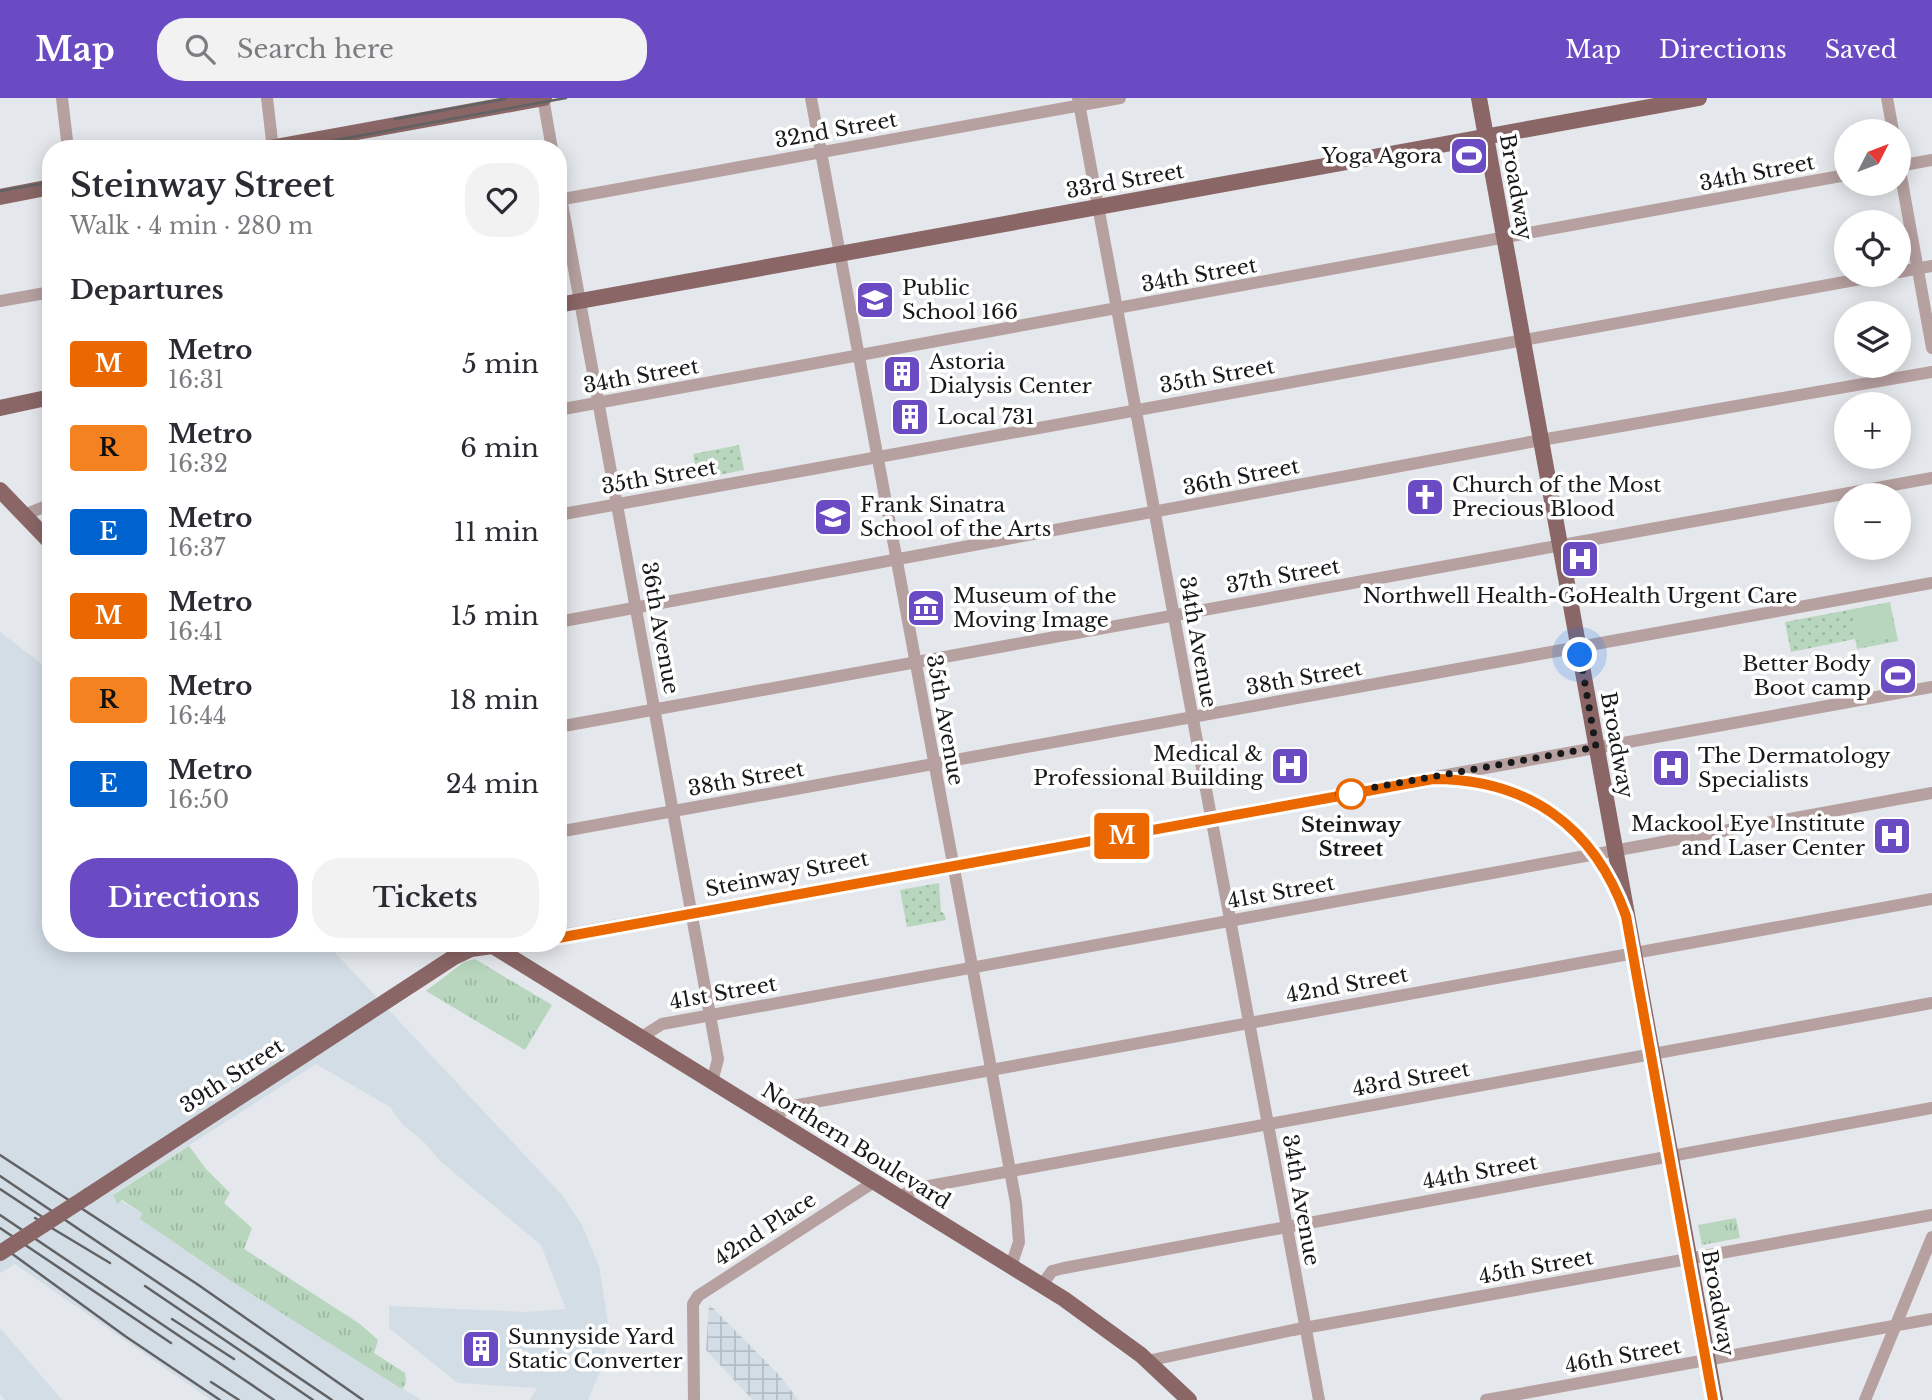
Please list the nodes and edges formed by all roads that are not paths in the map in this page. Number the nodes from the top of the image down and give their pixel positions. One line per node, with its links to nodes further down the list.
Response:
1 (62, 98): 12 (street)
2 (267, 98): 13 (street)
3 (543, 98): 14 (main road); 15 (street)
4 (811, 98): 16 (street, 35th Avenue)
5 (1120, 98): 9 (street, 32nd Street)
6 (1479, 98): 11 (main road, Broadway)
7 (1699, 98): 11 (main road, 33rd Street)
8 (1887, 98): 10 (street)
9 (1079, 102): 16 (street, 32nd Street); 24 (street, 34th Avenue)
10 (1891, 119)
11 (1486, 137): 24 (main road, 33rd Street); 26 (main road, Broadway)
12 (67, 140)
13 (270, 140)
14 (314, 140)
15 (550, 140)
16 (821, 152): 23 (street, 32nd Street); 27 (street, 35th Avenue)
17 (1932, 160): 18 (street)
18 (1911, 163)
19 (1834, 177): 26 (street, 34th Street)
20 (42, 189): 22 (main road)
21 (1904, 196): 29 (street)
22 (0, 197)
23 (567, 198)
24 (1098, 207): 27 (main road, 33rd Street); 36 (street, 34th Avenue)
25 (567, 235): 34 (street, 36th Avenue)
26 (1504, 239): 36 (street, 34th Street); 37 (main road, Broadway)
27 (840, 254): 34 (main road, 33rd Street); 39 (street, 35th Avenue)
28 (1932, 266): 29 (street)
29 (1917, 269): 30 (street); 38 (street)
30 (1911, 270)
31 (1834, 284): 37 (street, 35th Street)
32 (42, 294): 33 (street)
33 (0, 301)
34 (580, 301): 35 (main road, 33rd Street); 42 (street, 36th Avenue)
35 (567, 303)
36 (1117, 309): 39 (street, 34th Street); 45 (street, 34th Avenue)
37 (1522, 340): 45 (street, 35th Street); 46 (main road, Broadway)
38 (1932, 348)
39 (859, 356): 42 (street, 34th Street); 47 (street, 35th Avenue)
40 (1932, 372): 46 (street, 36th Street)
41 (42, 399): 43 (main road)
42 (599, 403): 44 (street, 34th Street); 50 (street, 36th Avenue)
43 (0, 408)
44 (567, 409)
45 (1136, 410): 47 (street, 35th Street); 53 (street, 34th Avenue)
46 (1541, 440): 53 (street, 36th Street); 56 (main road, Broadway)
47 (877, 457): 50 (street, 35th Street); 57 (street, 35th Avenue)
48 (1932, 478): 56 (street, 37th Street)
49 (0, 490): 54 (main road)
50 (618, 504): 52 (street, 35th Street); 59 (street, 36th Avenue)
51 (42, 508): 54 (street)
52 (567, 513)
53 (1155, 513): 57 (street, 36th Street); 60 (street, 34th Avenue)
54 (24, 515): 55 (main road)
55 (42, 534)
56 (1560, 545): 60 (street, 37th Street); 62 (main road, Broadway)
57 (896, 560): 59 (street, 36th Street); 63 (street, 35th Avenue)
58 (1932, 583): 62 (street, 38th Street)
59 (637, 607): 61 (street, 36th Street); 65 (street, 36th Avenue)
60 (1174, 615): 63 (street, 37th Street); 66 (street, 34th Avenue)
61 (567, 620)
62 (1578, 648): 66 (street, 38th Street); 68 (main road, Broadway)
63 (915, 662): 65 (street, 37th Street); 69 (street, 35th Avenue)
64 (1932, 687): 68 (street, Steinway Street)
65 (656, 709): 67 (street, 37th Street); 71 (street, 36th Avenue)
66 (1193, 718): 69 (street, 38th Street); 72 (street, 34th Avenue)
67 (567, 725)
68 (1596, 747): 72 (street, Steinway Street); 74 (main road, Broadway)
69 (934, 764): 71 (street, 38th Street); 75 (street, 35th Avenue)
70 (1932, 793): 74 (street, 41st Street)
71 (675, 811): 73 (street, 38th Street); 77 (street, 36th Avenue)
72 (1211, 817): 75 (street, Steinway Street); 78 (street, 34th Avenue)
73 (567, 830)
74 (1615, 851): 78 (street, 41st Street); 82 (main road, Broadway)
75 (952, 863): 77 (street, Steinway Street); 83 (street, 35th Avenue)
76 (1932, 899): 82 (street, 42nd Street)
77 (693, 911): 79 (street, Steinway Street); 85 (street, 36th Avenue)
78 (1230, 921): 83 (street, 41st Street); 86 (street, 34th Avenue)
79 (567, 934)
80 (462, 952): 101 (main road, 39th Street, bridge)
81 (503, 952): 87 (main road, Northern Boulevard)
82 (1634, 953): 86 (street, 42nd Street); 88 (main road, Broadway)
83 (971, 968): 85 (street, 41st Street); 89 (street, 35th Avenue)
84 (1932, 1003): 88 (street, 43rd Street)
85 (710, 1016): 87 (street, 41st Street); 90 (street, 36th Avenue)
86 (1249, 1023): 89 (street, 42nd Street); 93 (street, 34th Avenue)
87 (640, 1038): 90 (main road, Northern Boulevard)
88 (1652, 1055): 93 (street, 43rd Street); 94 (main road, Broadway)
89 (990, 1070): 92 (street, 42nd Street); 95 (street, 35th Avenue)
90 (712, 1082): 92 (main road, Northern Boulevard)
91 (1932, 1108): 94 (street, 44th Street)
92 (773, 1119): 96 (main road, Northern Boulevard)
93 (1268, 1125): 95 (street, 43rd Street); 99 (street, 34th Avenue)
94 (1671, 1157): 99 (street, 44th Street); 102 (main road, Broadway)
95 (1009, 1172): 97 (street, 43rd Street); 103 (street, 35th Avenue)
96 (874, 1182): 97 (main road, Northern Boulevard); 110 (street, 42nd Place)
97 (898, 1197): 103 (main road, Northern Boulevard)
98 (1932, 1215): 102 (street, 45th Street)
99 (1287, 1227): 104 (street, 44th Street); 107 (street, 34th Avenue)
100 (1932, 1237): 106 (street)
101 (0, 1253)
102 (1690, 1259): 107 (street, 45th Street); 109 (main road, Broadway)
103 (1011, 1266): 104 (main road, Northern Boulevard)
104 (1042, 1285): 108 (main road, Northern Boulevard)
105 (1932, 1319): 106 (street, 46th Street)
106 (1895, 1326): 109 (street, 46th Street); 115 (street)
107 (1305, 1328): 108 (street, 45th Street); 112 (street, 34th Avenue)
108 (1147, 1360): 111 (main road, Northern Boulevard)
109 (1707, 1360): 113 (street, 46th Street); 114 (main road, Broadway)
110 (694, 1400)
111 (1189, 1400)
112 (1319, 1400)
113 (1486, 1400)
114 (1714, 1400)
115 (1865, 1400)

